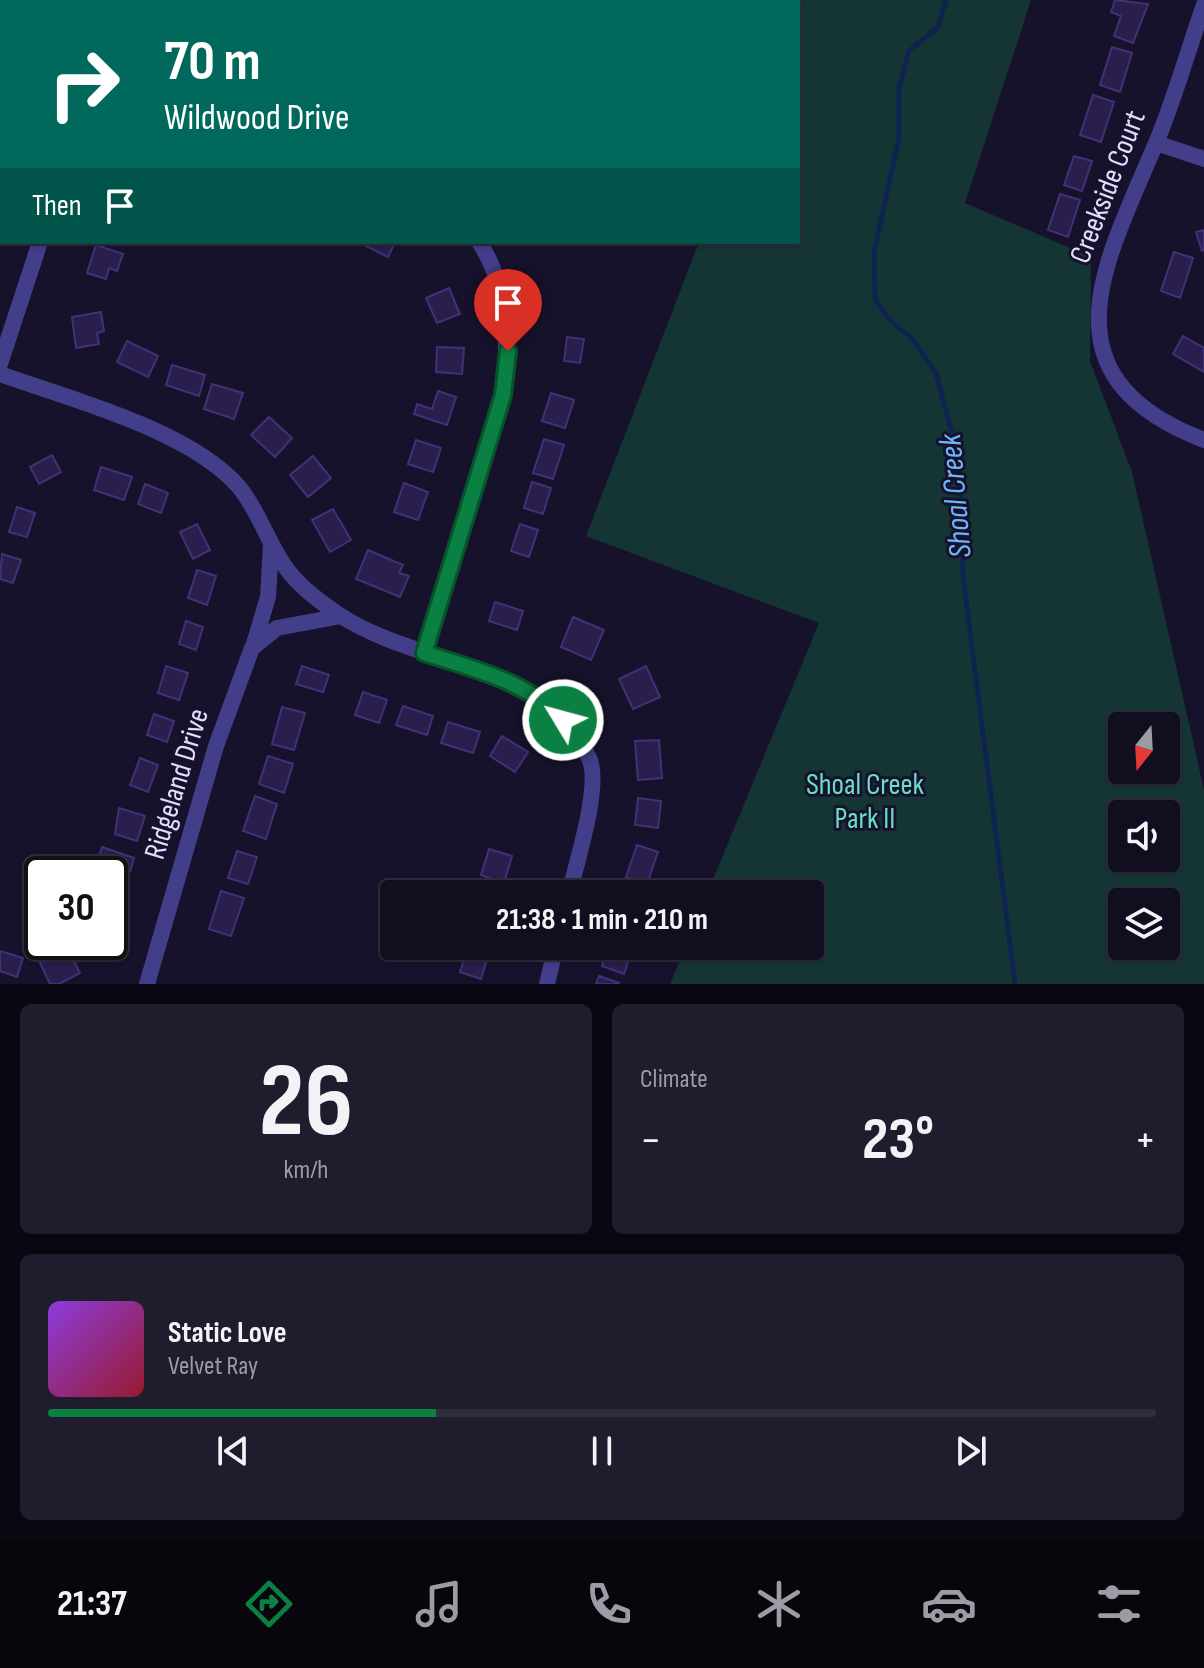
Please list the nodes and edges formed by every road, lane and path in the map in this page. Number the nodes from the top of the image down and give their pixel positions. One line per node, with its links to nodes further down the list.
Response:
1 (1204, 5): 2 (street, Creekside Court)
2 (1156, 143): 3 (street); 8 (street, Creekside Court)
3 (1204, 159)
4 (39, 244): 6 (street)
5 (480, 244): 12 (street)
6 (0, 364)
7 (0, 374): 9 (street)
8 (1204, 440)
9 (271, 543): 10 (street); 11 (street, Ridgeland Drive)
10 (341, 616): 11 (street); 12 (street)
11 (252, 648): 15 (street, Ridgeland Drive)
12 (424, 653): 13 (street)
13 (572, 880)
14 (553, 960): 16 (street)
15 (147, 984)
16 (547, 984)

